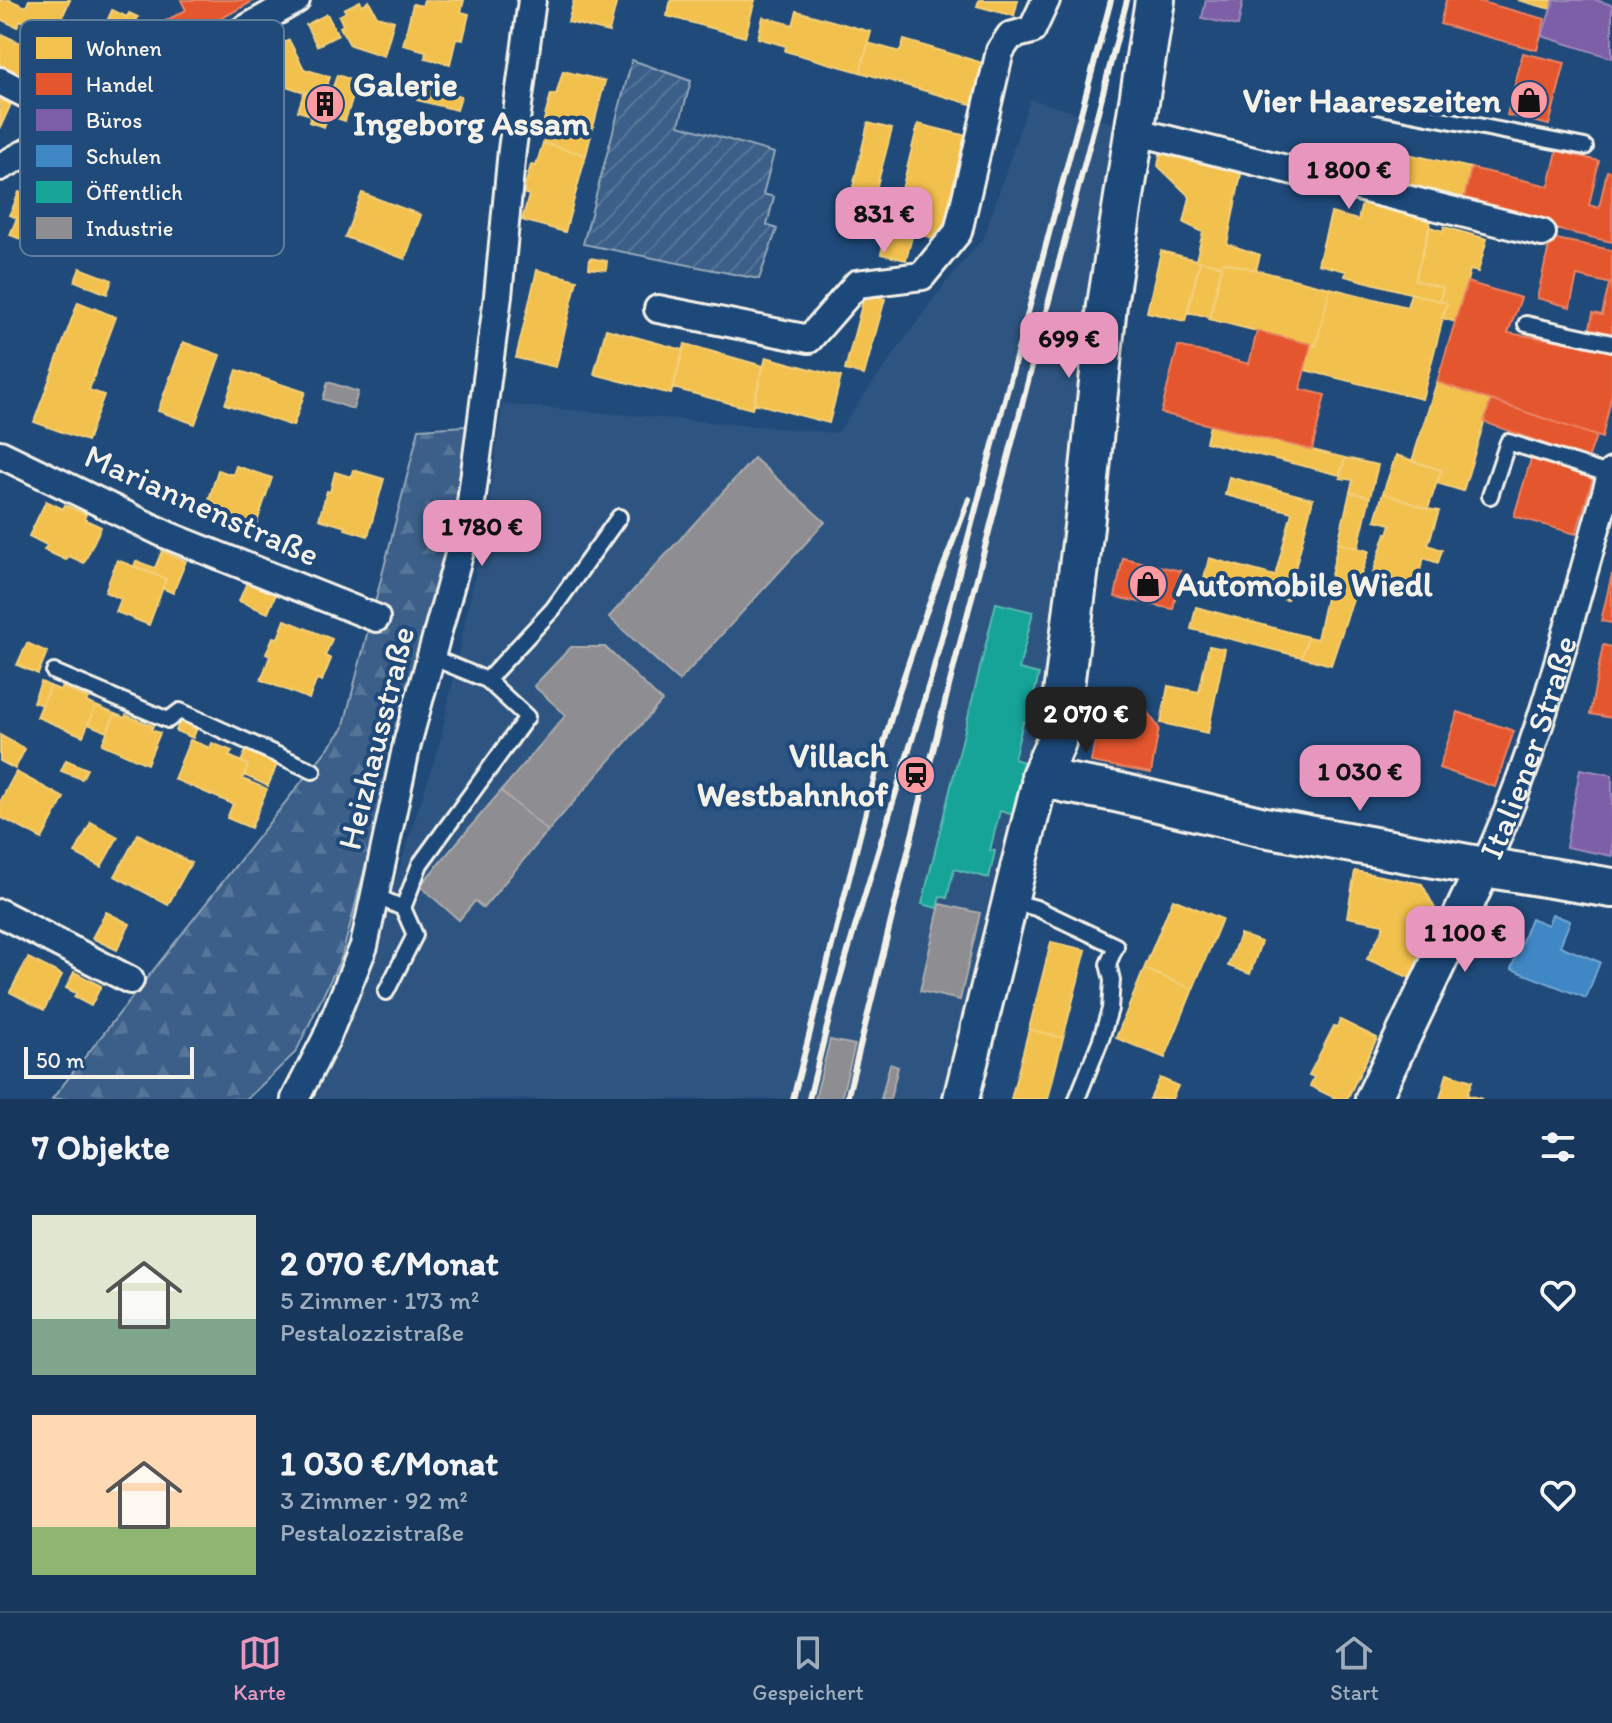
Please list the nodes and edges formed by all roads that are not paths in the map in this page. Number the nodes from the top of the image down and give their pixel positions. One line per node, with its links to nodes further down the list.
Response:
1 (296, 0): 5 (street)
2 (532, 0): 22 (street, Heizhausstraße)
3 (1046, 0): 14 (street)
4 (1155, 0): 9 (main road)
5 (261, 20)
6 (0, 81): 7 (street)
7 (20, 91)
8 (1376, 106): 10 (lane)
9 (1134, 134): 13 (street); 26 (main road)
10 (1585, 147)
11 (20, 156): 12 (street)
12 (0, 167)
13 (1542, 233)
14 (658, 309)
15 (1526, 324): 16 (lane)
16 (1612, 343)
17 (0, 454): 21 (street, Mariannenstraße)
18 (1612, 473): 19 (lane); 27 (street, Italiener Straße)
19 (1490, 496)
20 (619, 517): 24 (lane)
21 (376, 618)
22 (431, 657): 24 (lane); 29 (street, Heizhausstraße)
23 (54, 672): 25 (lane)
24 (487, 680): 31 (lane)
25 (313, 771)
26 (1041, 776): 27 (main road); 30 (street)
27 (1484, 867): 28 (main road); 38 (street, Italiener Straße)
28 (1612, 888)
29 (375, 896): 31 (lane); 35 (street, Heizhausstraße)
30 (1011, 901): 36 (street); 37 (lane)
31 (403, 908): 34 (lane)
32 (0, 913): 33 (street)
33 (130, 980)
34 (386, 992)
35 (295, 1099)
36 (961, 1099)
37 (1077, 1099)
38 (1373, 1099)

